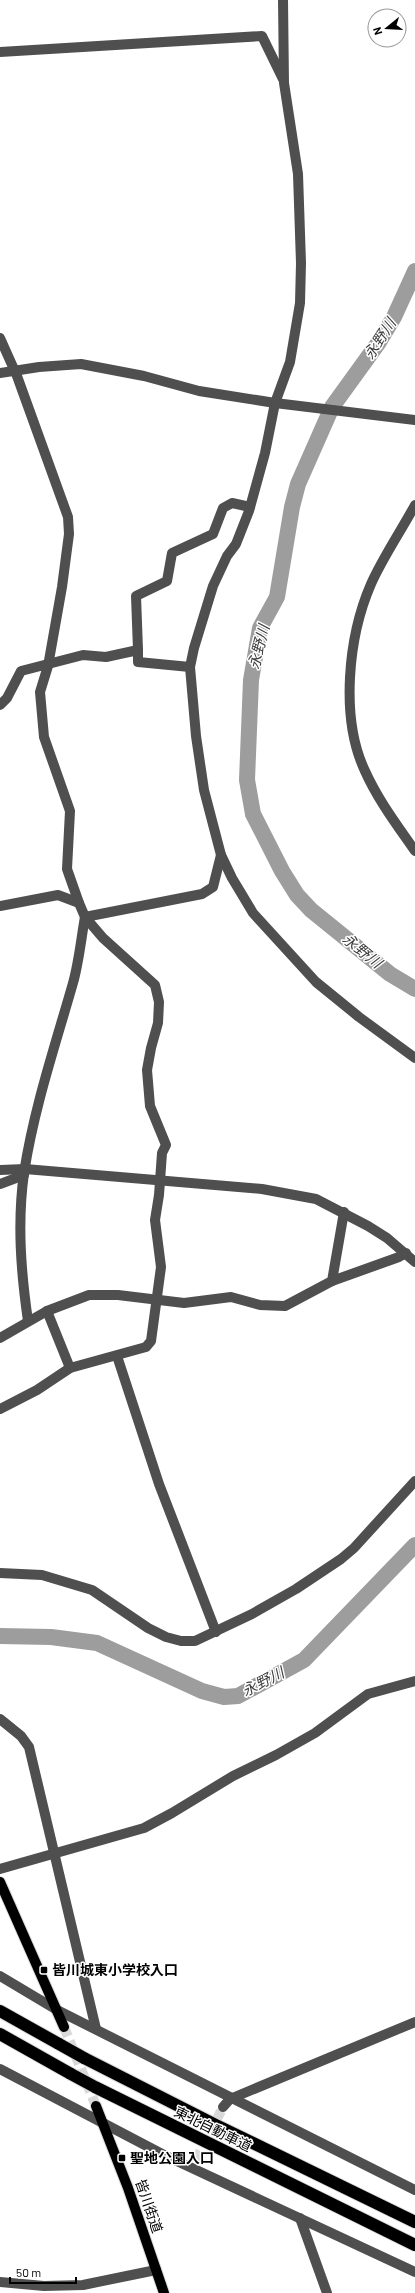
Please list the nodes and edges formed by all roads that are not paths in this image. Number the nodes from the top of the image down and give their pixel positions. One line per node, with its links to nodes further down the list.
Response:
1 (284, 0): 3 (street)
2 (0, 52): 3 (street)
3 (284, 83): 7 (street)
4 (0, 338): 5 (street)
5 (15, 370): 6 (street); 7 (street); 12 (street)
6 (0, 373)
7 (275, 403): 8 (street); 10 (street)
8 (415, 420)
9 (415, 505): 15 (street)
10 (250, 507): 11 (street); 13 (street)
11 (138, 650): 12 (street); 13 (street)
12 (48, 666): 14 (street); 17 (street)
13 (190, 667): 16 (street)
14 (0, 704)
15 (415, 851)
16 (221, 855): 19 (street); 20 (street)
17 (79, 903): 18 (street); 19 (street)
18 (0, 906)
19 (85, 917): 22 (street); 23 (street)
20 (415, 1058)
21 (0, 1170): 22 (street)
22 (24, 1172): 23 (street); 24 (street); 31 (street)
23 (160, 1181): 25 (street); 29 (street)
24 (0, 1184)
25 (344, 1212): 26 (street); 28 (street)
26 (406, 1253): 27 (street); 28 (street)
27 (415, 1262)
28 (332, 1281): 29 (street)
29 (157, 1301): 30 (street); 33 (street)
30 (47, 1311): 31 (street); 34 (street)
31 (28, 1321): 32 (street)
32 (0, 1338)
33 (117, 1356): 34 (street); 38 (street)
34 (70, 1368): 35 (street)
35 (0, 1409)
36 (415, 1481): 38 (street)
37 (0, 1573): 38 (street)
38 (216, 1632)
39 (415, 1681): 41 (street)
40 (0, 1719): 41 (street)
41 (54, 1854): 42 (street); 49 (street)
42 (0, 1869)
43 (0, 1882): 45 (main road)
44 (0, 1976): 45 (street)
45 (57, 2010): 48 (main road); 49 (street)
46 (0, 2011): 58 (highway, 東北自動車道, bridge)
47 (415, 2022): 52 (street)
48 (64, 2027)
49 (96, 2029): 52 (street)
50 (0, 2034): 59 (highway, 東北自動車道, bridge)
51 (0, 2068): 55 (street)
52 (230, 2099): 54 (street); 56 (street)
53 (96, 2106): 55 (main road, 皆川街道)
54 (223, 2107)
55 (102, 2122): 57 (street); 60 (main road, 皆川街道)
56 (415, 2190)
57 (300, 2218): 61 (street); 64 (street)
58 (415, 2222)
59 (415, 2245)
60 (156, 2270): 62 (street); 63 (main road, 皆川街道)
61 (415, 2272)
62 (0, 2282)
63 (164, 2293)
64 (327, 2293)

